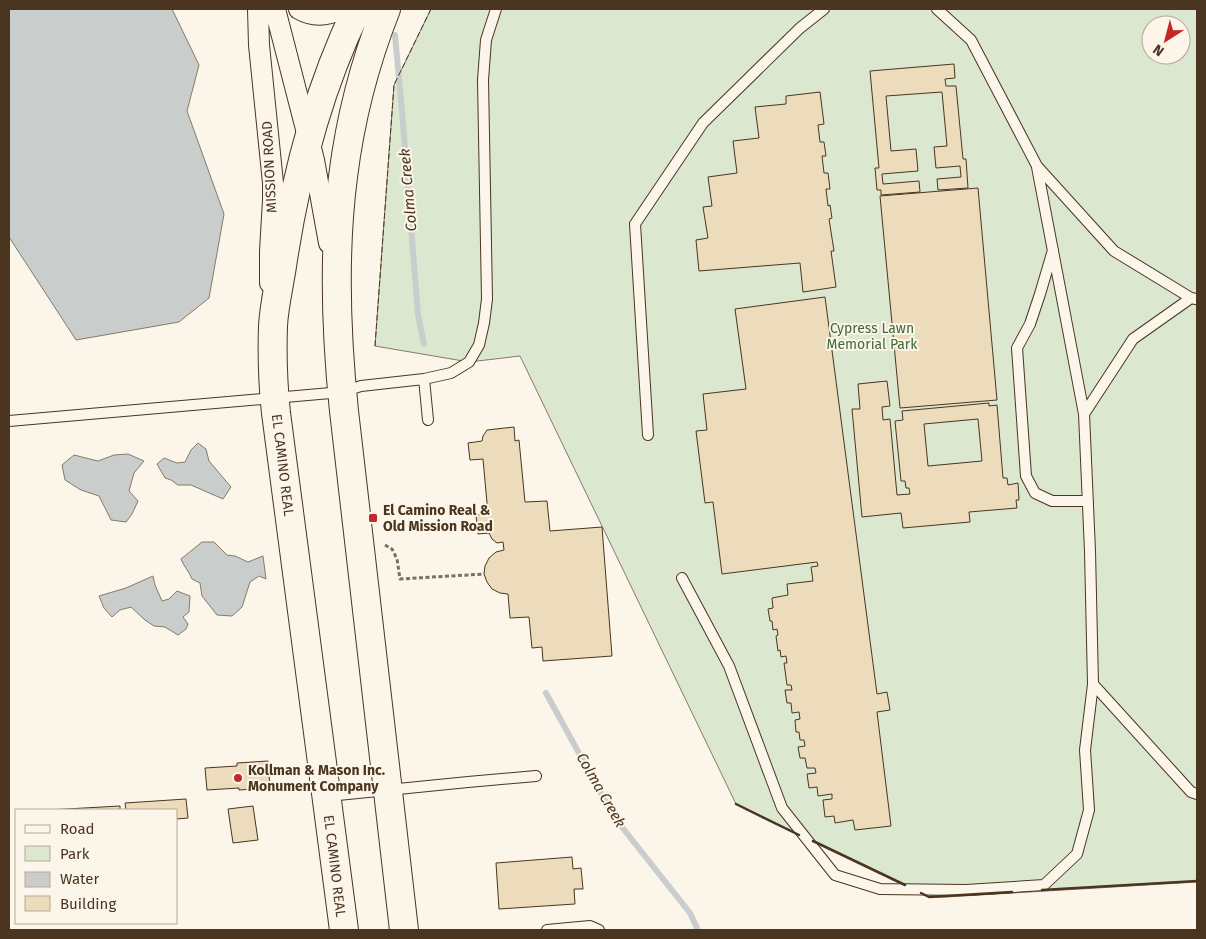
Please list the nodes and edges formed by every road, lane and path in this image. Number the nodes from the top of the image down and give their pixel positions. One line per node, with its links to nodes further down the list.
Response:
1 (258, 9): 15 (street, MISSION ROAD)
2 (275, 9): 10 (street)
3 (299, 9): 4 (street)
4 (341, 9)
5 (357, 9): 10 (main road, EL CAMINO REAL)
6 (386, 9): 13 (main road)
7 (496, 9): 16 (lane)
8 (824, 9): 22 (lane)
9 (937, 9): 11 (lane)
10 (309, 137): 13 (street); 15 (main road, EL CAMINO REAL)
11 (1036, 166): 12 (lane); 14 (lane)
12 (1053, 250): 19 (lane); 23 (lane)
13 (338, 293): 17 (main road)
14 (1194, 299): 19 (lane)
15 (273, 324): 18 (main road, EL CAMINO REAL)
16 (424, 379): 17 (lane); 20 (lane)
17 (342, 392): 18 (lane); 29 (main road)
18 (274, 398): 21 (lane); 31 (main road, EL CAMINO REAL)
19 (1084, 414): 23 (lane)
20 (428, 420)
21 (9, 421)
22 (648, 435)
23 (1088, 501): 27 (lane)
24 (384, 544): 25 (path)
25 (484, 574)
26 (682, 578): 27 (lane)
27 (1093, 684): 30 (lane)
28 (536, 776): 29 (lane)
29 (387, 791): 31 (lane); 33 (main road)
30 (1197, 794)
31 (326, 797): 32 (main road, EL CAMINO REAL)
32 (344, 930)
33 (404, 930)
34 (547, 930): 35 (lane)
35 (599, 930)

